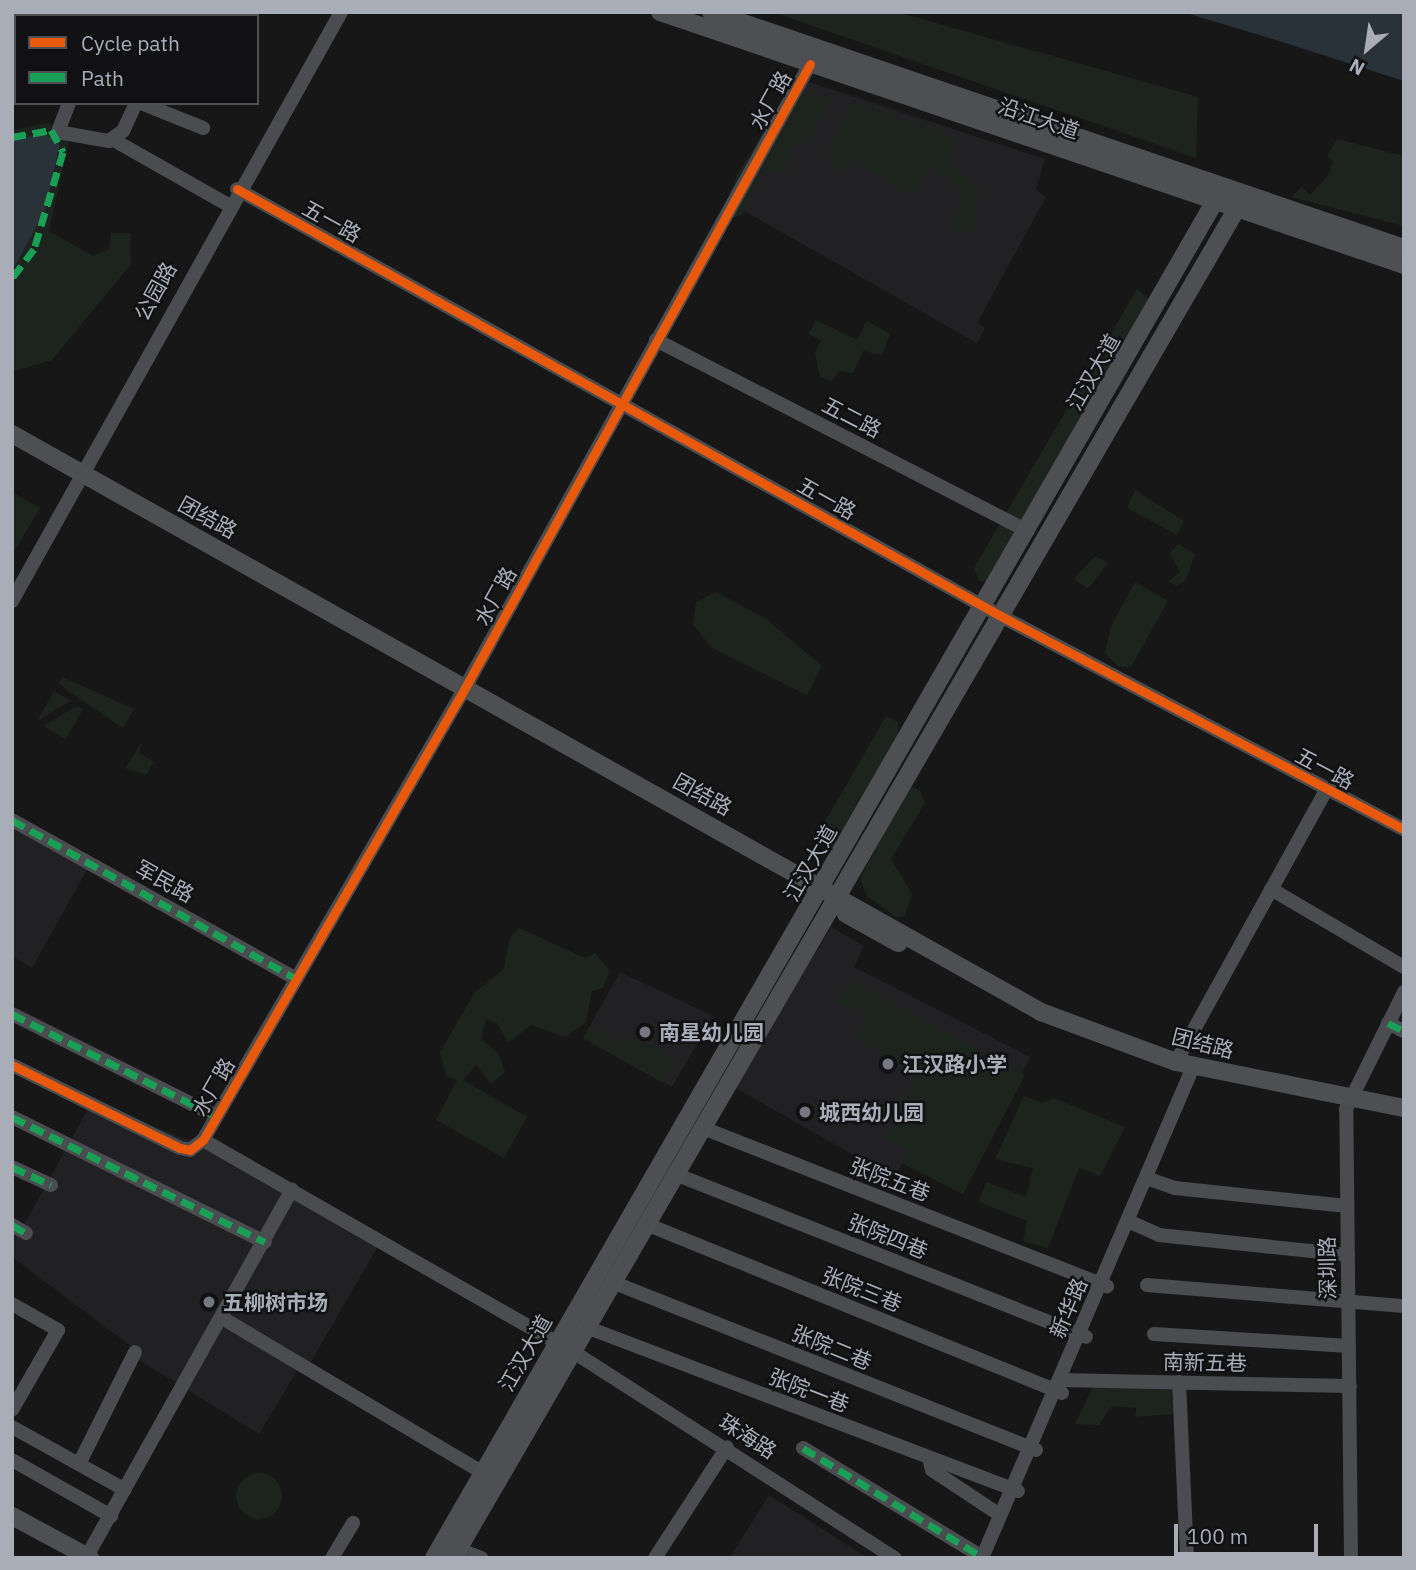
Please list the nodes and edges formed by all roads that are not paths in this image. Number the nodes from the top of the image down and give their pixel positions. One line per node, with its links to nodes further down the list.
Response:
1 (339, 12): 10 (street)
2 (660, 12): 4 (main road, 沿江大道)
3 (711, 12): 11 (main road, 沿江大道)
4 (810, 64): 11 (main road, 沿江大道); 16 (street, 水厂路)
5 (68, 105): 9 (street)
6 (137, 105): 9 (street)
7 (143, 105): 8 (street)
8 (203, 128)
9 (112, 139): 13 (street)
10 (239, 191): 13 (street, 公园路); 17 (street, 五一路); 20 (street)
11 (1219, 196): 12 (main road, 沿江大道); 21 (main road, 江汉大道)
12 (1240, 203): 14 (main road, 沿江大道); 15 (main road, 沿江大道); 24 (main road, 江汉大道)
13 (228, 205): 20 (street, 公园路)
14 (1404, 248)
15 (1404, 264)
16 (656, 340): 17 (street, 水厂路); 21 (street, 五二路)
17 (621, 401): 24 (street, 五一路); 25 (street, 水厂路)
18 (12, 434): 20 (main road, 团结路)
19 (12, 444): 20 (main road, 团结路)
20 (80, 477): 22 (street, 公园路); 23 (street); 25 (main road, 团结路)
21 (1028, 531): 24 (main road, 江汉大道)
22 (12, 592)
23 (12, 601)
24 (992, 611): 26 (street, 五一路); 30 (main road, 江汉大道)
25 (463, 691): 30 (main road, 团结路); 32 (street, 水厂路)
26 (1327, 789): 28 (street, 五一路); 29 (street)
27 (12, 820): 32 (street, 军民路)
28 (1404, 829)
29 (1271, 889): 31 (street); 37 (street)
30 (827, 896): 37 (main road, 团结路); 39 (main road, 团结路); 45 (main road, 江汉大道); 70 (main road, 江汉大道)
31 (1404, 967)
32 (296, 979): 42 (street, 水厂路)
33 (1404, 992): 35 (street, 深圳路)
34 (12, 1014): 42 (street)
35 (1388, 1023): 36 (street); 40 (street, 深圳路)
36 (1404, 1031)
37 (1176, 1062): 40 (main road, 团结路)
38 (12, 1065): 46 (street)
39 (1193, 1075): 40 (main road, 团结路); 49 (street, 新华路)
40 (1348, 1104): 41 (main road, 团结路); 44 (main road, 团结路); 52 (street, 深圳路)
41 (1404, 1108)
42 (216, 1116): 46 (street, 水厂路)
43 (12, 1117): 57 (street)
44 (1404, 1117)
45 (703, 1128): 48 (main road, 江汉大道); 61 (street, 张院五巷)
46 (203, 1140): 51 (street, 珠海路)
47 (12, 1167): 50 (street)
48 (675, 1174): 54 (main road, 江汉大道); 68 (street, 张院四巷)
49 (1149, 1179): 52 (street); 53 (street, 新华路)
50 (51, 1185)
51 (292, 1190): 57 (street); 70 (street, 珠海路)
52 (1347, 1206): 58 (street, 深圳路)
53 (1131, 1222): 58 (street); 61 (street, 新华路)
54 (646, 1224): 59 (main road, 江汉大道); 73 (street, 张院三巷)
55 (12, 1225): 56 (street)
56 (26, 1233)
57 (265, 1242): 65 (street)
58 (1348, 1255): 62 (street, 深圳路)
59 (613, 1280): 66 (main road, 江汉大道); 79 (street, 张院二巷)
60 (1147, 1284): 62 (street)
61 (1104, 1285): 68 (street, 新华路)
62 (1349, 1302): 64 (street); 69 (street, 深圳路)
63 (12, 1304): 75 (street)
64 (1404, 1306)
65 (224, 1319): 83 (street); 85 (street)
66 (586, 1326): 70 (main road, 江汉大道); 80 (street, 张院一巷); 84 (street, 张院一巷)
67 (1154, 1334): 69 (street)
68 (1082, 1336): 73 (street, 新华路)
69 (1349, 1346): 74 (street, 深圳路)
70 (567, 1348): 77 (street, 珠海路); 83 (main road, 江汉大道)
71 (135, 1352): 82 (street)
72 (1179, 1382): 73 (street, 南新五巷); 74 (street, 南新五巷); 101 (street)
73 (1061, 1386): 79 (street, 新华路)
74 (1350, 1387): 102 (street, 深圳路)
75 (12, 1410)
76 (12, 1427): 82 (street)
77 (726, 1448): 99 (street); 100 (street, 珠海路)
78 (803, 1448): 94 (street)
79 (1033, 1448): 84 (street, 新华路)
80 (929, 1458): 84 (street, 张院一巷); 87 (street)
81 (12, 1460): 89 (street)
82 (79, 1464): 85 (street)
83 (490, 1477): 86 (main road, 江汉大道)
84 (1015, 1489): 87 (street, 新华路); 94 (street, 新华路)
85 (125, 1490): 89 (street)
86 (479, 1497): 92 (main road, 江汉大道); 97 (main road, 江汉大道)
87 (1000, 1515): 94 (street, 新华路)
88 (12, 1516): 93 (main road)
89 (111, 1516): 93 (street)
90 (354, 1523): 96 (street)
91 (12, 1528): 95 (main road)
92 (455, 1553): 98 (street)
93 (88, 1557)
94 (984, 1557)
95 (66, 1558)
96 (332, 1558)
97 (434, 1558)
98 (481, 1558)
99 (654, 1558)
100 (898, 1558)
101 (1187, 1558)
102 (1351, 1558)

